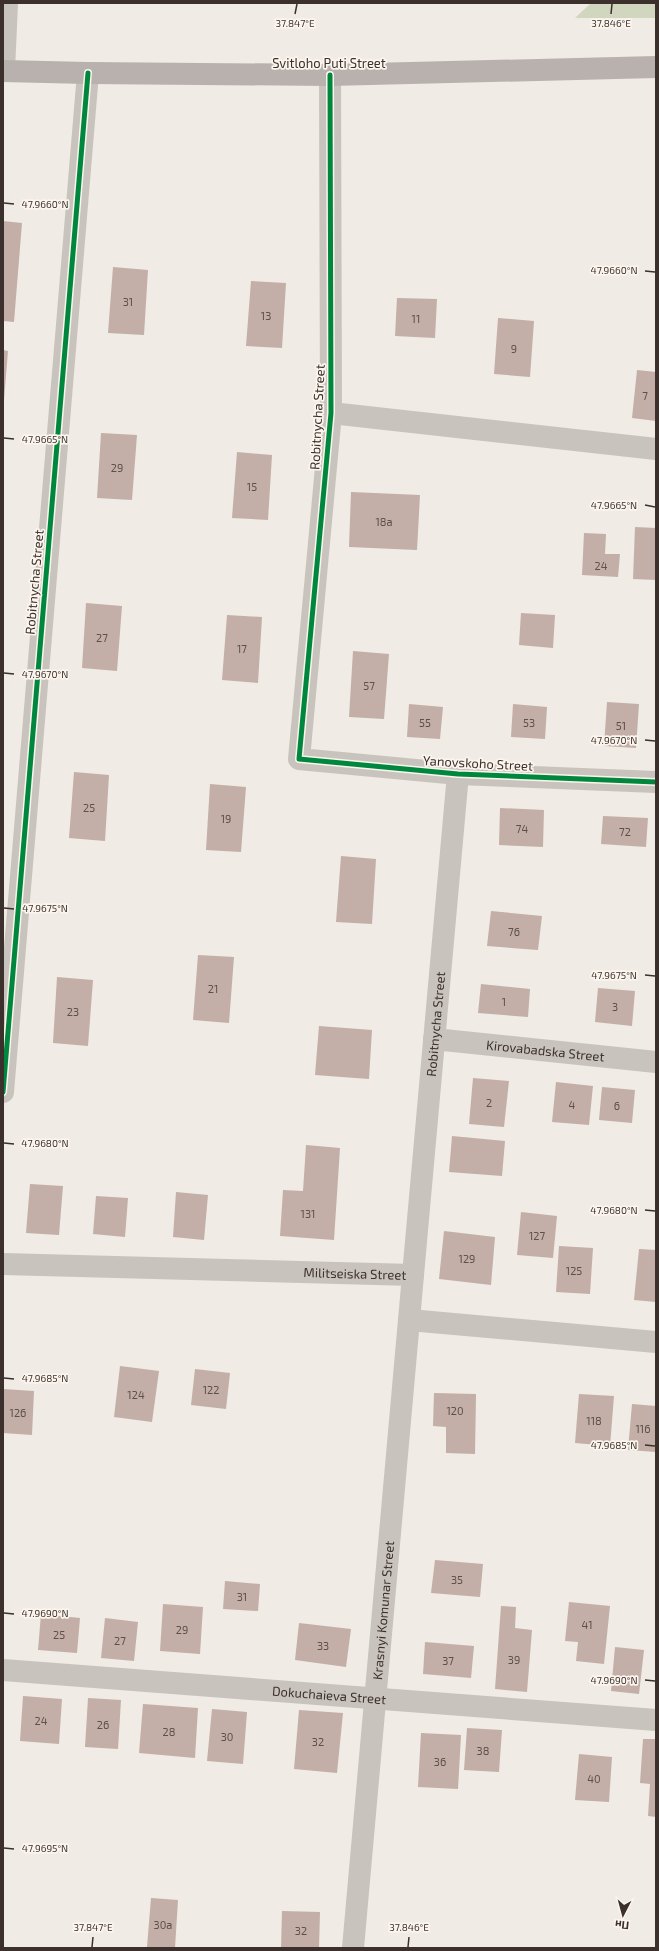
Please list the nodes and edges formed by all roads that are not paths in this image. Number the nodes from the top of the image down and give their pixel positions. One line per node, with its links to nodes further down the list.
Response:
1 (7, 3): 3 (street)
2 (656, 67): 5 (main road, Svitloho Puti Street)
3 (3, 71): 4 (main road, Svitloho Puti Street)
4 (88, 73): 5 (main road, Svitloho Puti Street); 13 (street, Robitnycha Street)
5 (330, 75): 6 (street, Robitnycha Street)
6 (331, 413): 7 (street, Robitnycha Street); 8 (street, Robitnycha Street)
7 (656, 449)
8 (299, 758): 9 (street, Yanovskoho Street)
9 (458, 774): 10 (street, Yanovskoho Street); 11 (street, Robitnycha Street)
10 (656, 782)
11 (434, 1039): 12 (street, Kirovabadska Street); 15 (street, Robitnycha Street)
12 (656, 1062)
13 (3, 1092)
14 (3, 1264): 15 (street, Militseiska Street)
15 (413, 1275): 16 (street, Militseiska Street)
16 (409, 1320): 17 (street); 19 (street, Krasnyi Komunar Street)
17 (656, 1342)
18 (3, 1670): 19 (street, Dokuchaieva Street)
19 (376, 1698): 20 (street, Dokuchaieva Street); 21 (street, Krasnyi Komunar Street)
20 (656, 1720)
21 (354, 1948)

